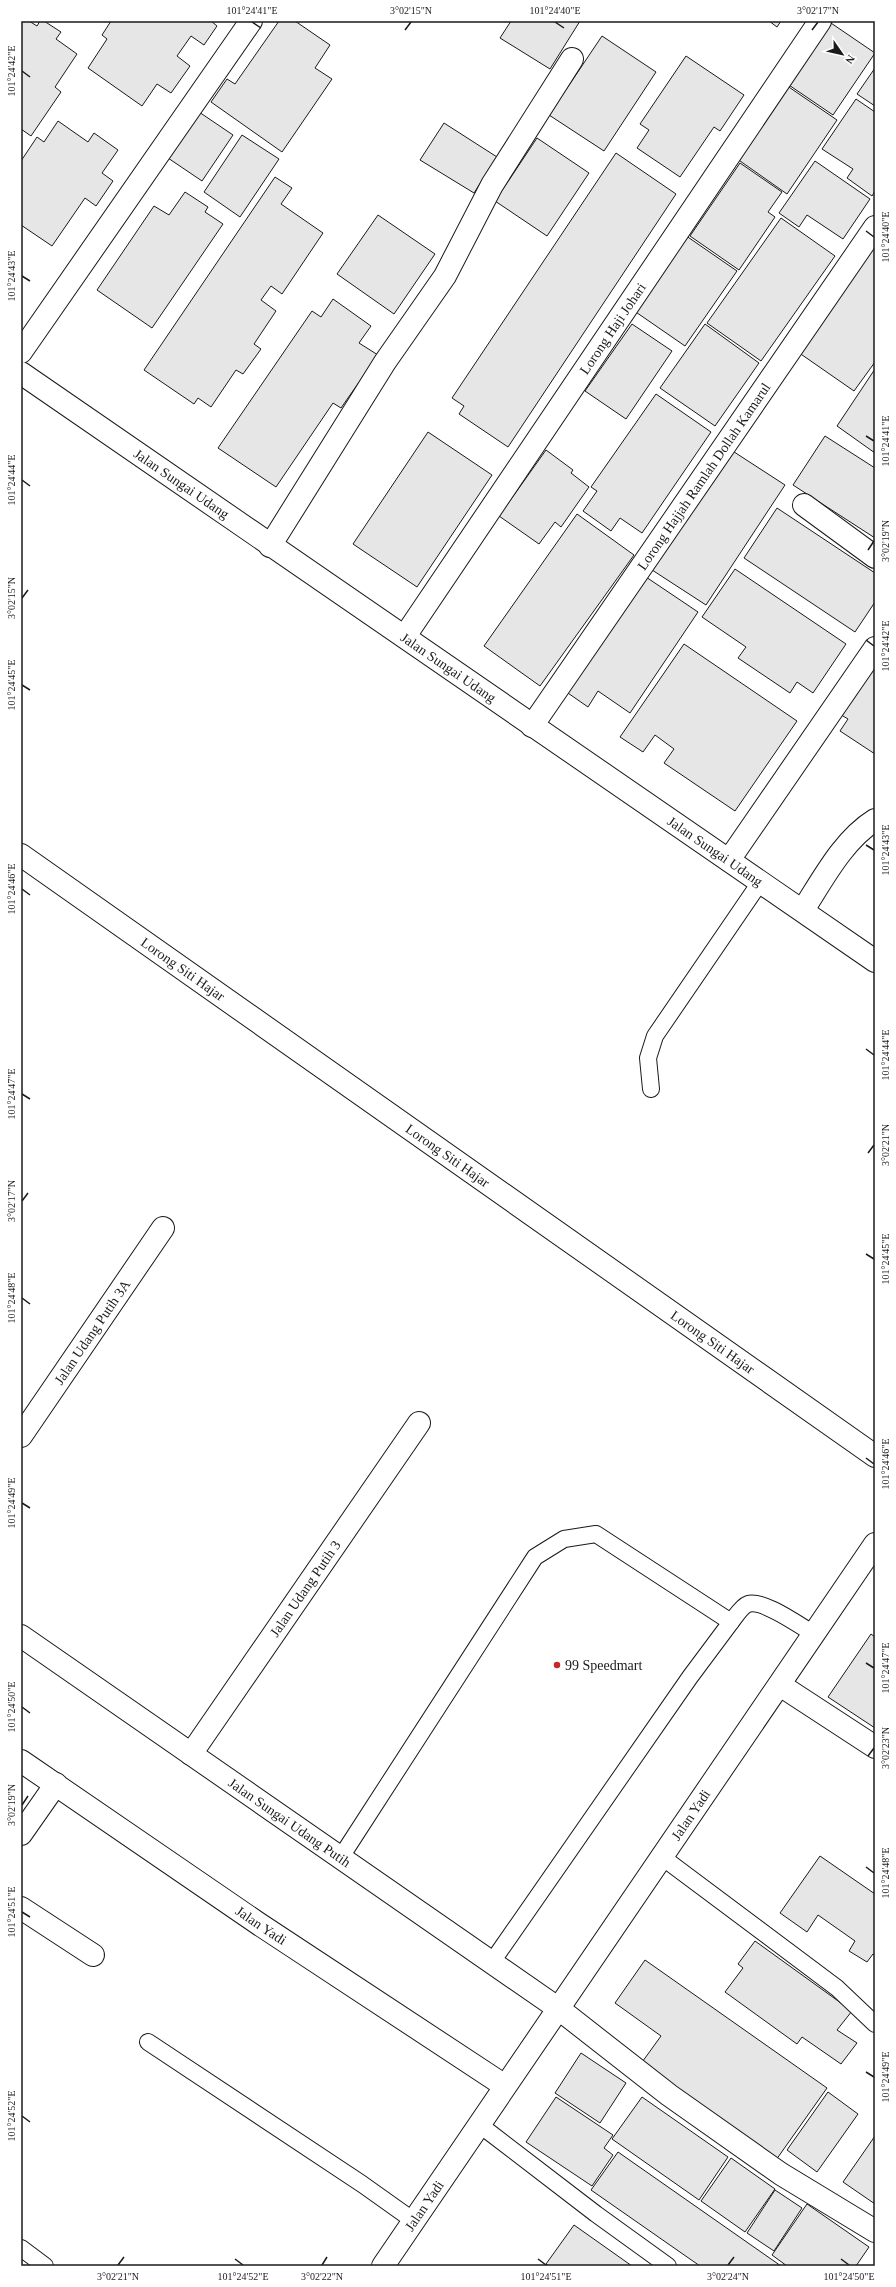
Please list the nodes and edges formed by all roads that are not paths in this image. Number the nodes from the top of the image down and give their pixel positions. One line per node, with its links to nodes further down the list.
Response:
1 (251, 21): 5 (street)
2 (820, 21): 10 (street, Lorong Haji Johari)
3 (572, 59): 8 (street)
4 (875, 227): 12 (street, Lorong Hajjah Ramlah Dollah Kamarul)
5 (21, 352)
6 (21, 373): 8 (street, Jalan Sungai Udang)
7 (804, 505): 9 (street)
8 (270, 546): 10 (street, Jalan Sungai Udang)
9 (875, 557)
10 (405, 636): 12 (street, Jalan Sungai Udang)
11 (875, 648): 15 (street)
12 (532, 726): 15 (street, Jalan Sungai Udang)
13 (875, 820): 17 (street)
14 (21, 855): 23 (street, Lorong Siti Hajar)
15 (729, 860): 16 (street, Jalan Sungai Udang)
16 (761, 881): 17 (street, Jalan Sungai Udang); 19 (lane)
17 (803, 910): 18 (street, Jalan Sungai Udang)
18 (875, 961)
19 (651, 1089)
20 (163, 1228): 22 (street, Jalan Udang Putih 3A)
21 (419, 1423): 30 (street, Jalan Udang Putih 3)
22 (21, 1436)
23 (875, 1456)
24 (875, 1544): 26 (street, Jalan Yadi)
25 (731, 1622): 26 (lane); 34 (lane); 38 (lane)
26 (814, 1634): 28 (street, Jalan Yadi)
27 (21, 1636): 30 (street, Jalan Sungai Udang Putih)
28 (780, 1685): 29 (street); 35 (street, Jalan Yadi)
29 (875, 1747)
30 (191, 1754): 34 (street, Jalan Sungai Udang Putih)
31 (21, 1761): 32 (street, Jalan Yadi)
32 (56, 1784): 33 (street); 42 (street, Jalan Yadi)
33 (21, 1834)
34 (341, 1857): 38 (street, Jalan Sungai Udang Putih)
35 (662, 1857): 39 (street, Jalan Yadi); 40 (lane)
36 (21, 1908): 37 (street)
37 (93, 1955)
38 (492, 1962): 39 (street, Jalan Sungai Udang Putih)
39 (559, 2009): 42 (street, Jalan Yadi); 45 (street, Jalan Sungai Udang Putih)
40 (875, 2024)
41 (148, 2042): 44 (lane)
42 (505, 2086): 43 (street, Jalan Yadi)
43 (480, 2125): 44 (street, Jalan Yadi); 49 (lane)
44 (414, 2221): 48 (street, Jalan Yadi)
45 (875, 2231)
46 (21, 2248): 47 (lane)
47 (45, 2266)
48 (383, 2266)
49 (668, 2266)

